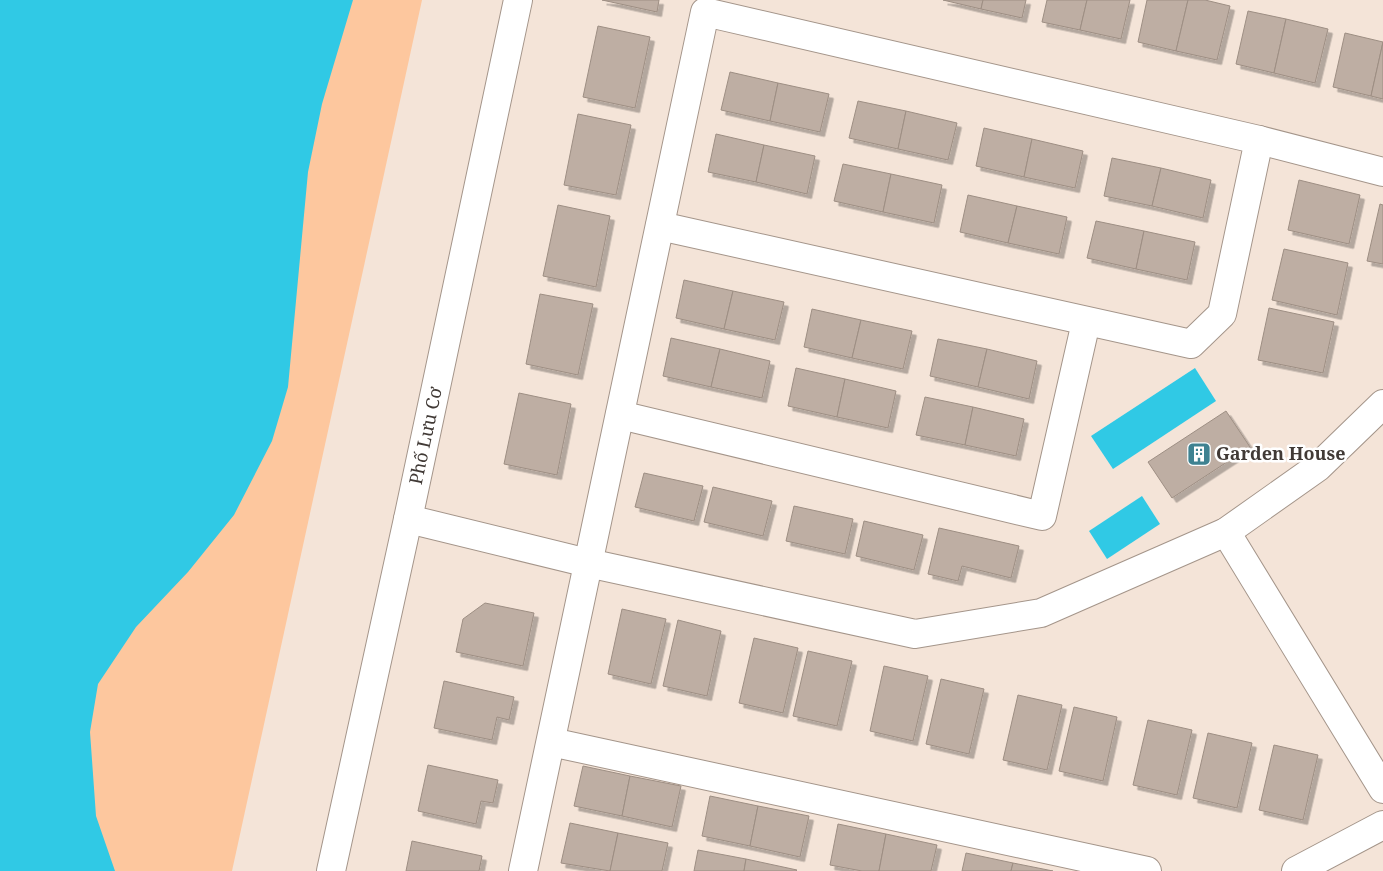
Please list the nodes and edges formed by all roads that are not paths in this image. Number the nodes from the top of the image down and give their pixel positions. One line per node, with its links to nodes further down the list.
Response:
1 (518, 0): 8 (street, Phố Lưu Cơ)
2 (1260, 140): 3 (street); 4 (street); 5 (street)
3 (1383, 172)
4 (660, 226): 5 (street); 7 (street)
5 (1086, 322): 7 (street)
6 (1383, 404): 9 (street)
7 (620, 416): 10 (street)
8 (408, 519): 10 (street); 14 (street, Phố Lưu Cơ)
9 (1226, 532): 10 (street); 12 (street)
10 (588, 563): 11 (street)
11 (551, 742): 15 (street); 16 (street)
12 (1383, 788)
13 (1383, 825): 17 (street)
14 (331, 871)
15 (523, 871)
16 (1147, 871)
17 (1296, 871)

